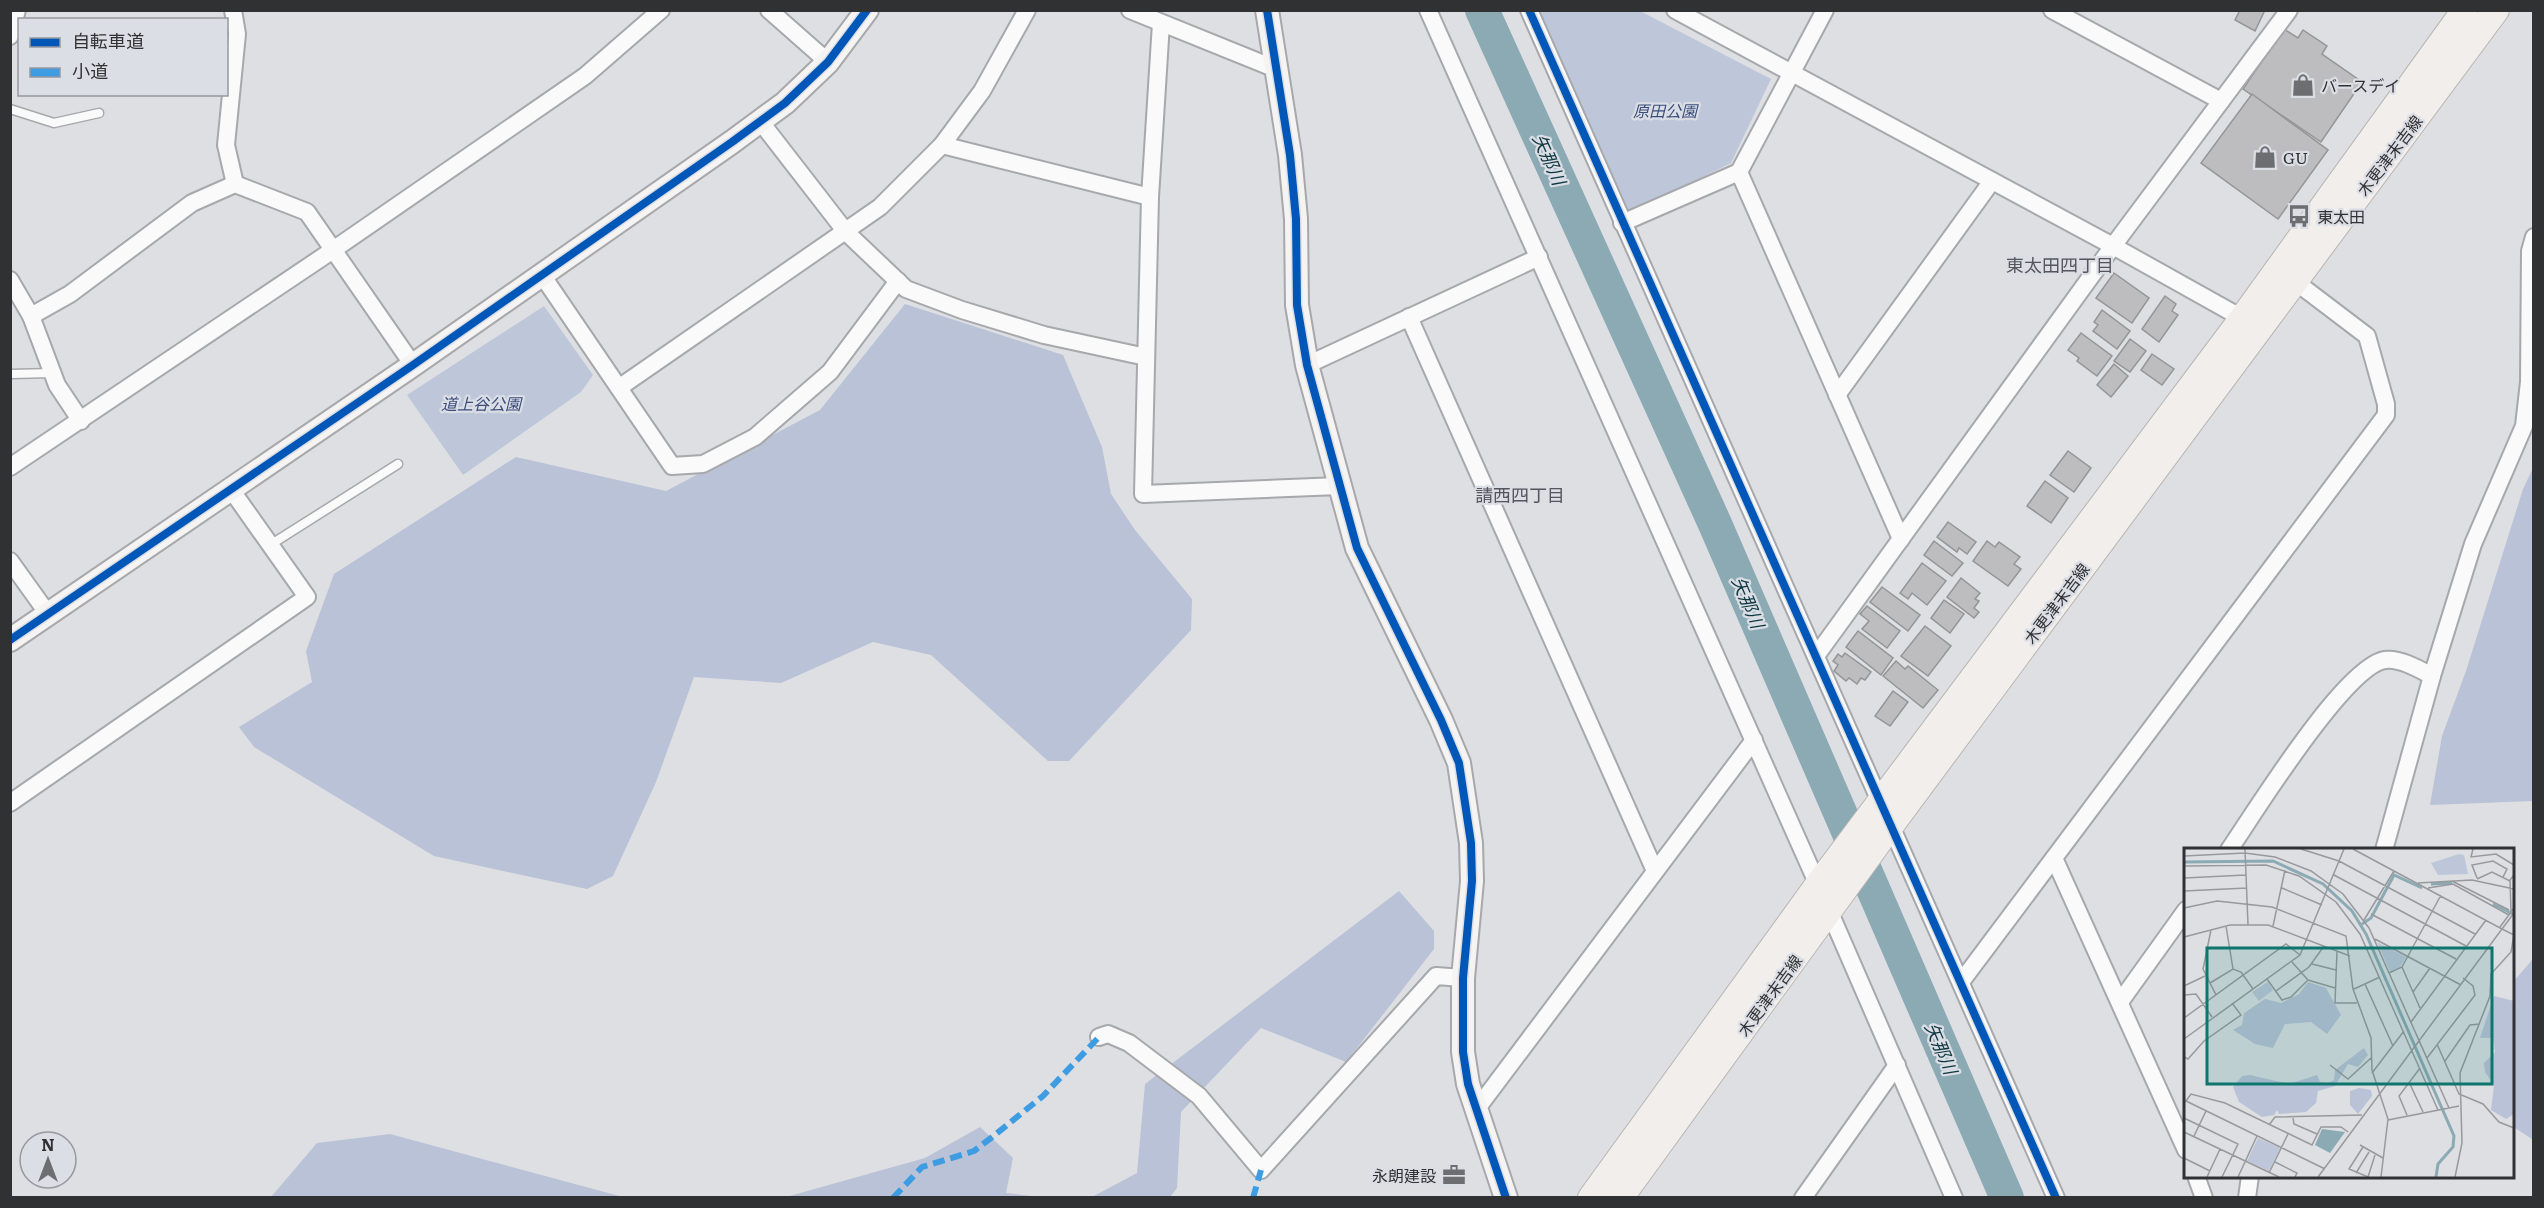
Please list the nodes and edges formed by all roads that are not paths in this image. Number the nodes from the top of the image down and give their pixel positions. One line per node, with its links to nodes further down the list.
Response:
1 (17, 10): 18 (street)
2 (233, 10): 29 (street)
3 (661, 10): 35 (street)
4 (769, 10): 19 (street)
5 (867, 10): 19 (street)
6 (1027, 10): 26 (street)
7 (1130, 10): 17 (street)
8 (1267, 10): 20 (street)
9 (1428, 10): 36 (street)
10 (1529, 10): 31 (street)
11 (1674, 10): 21 (street)
12 (1825, 10): 21 (street)
13 (2052, 10): 22 (street)
14 (2289, 10): 22 (street)
15 (2465, 10): 38 (main road, 木更津末吉線)
16 (2496, 10): 38 (main road, 木更津末吉線)
17 (1161, 23): 20 (street); 30 (street)
18 (10, 36)
19 (828, 62): 25 (street)
20 (1276, 69): 46 (street)
21 (1791, 73): 27 (street); 28 (street)
22 (2221, 101): 34 (street)
23 (10, 109): 24 (lane)
24 (99, 113)
25 (760, 121): 32 (street); 37 (street)
26 (942, 145): 30 (street); 32 (street)
27 (1739, 172): 31 (street); 50 (street)
28 (1992, 181): 34 (street); 50 (street)
29 (235, 184): 35 (street); 41 (street)
30 (1150, 197): 44 (street)
31 (1622, 223): 61 (street)
32 (846, 232): 40 (street); 49 (street)
33 (2534, 237): 62 (street)
34 (2113, 246): 43 (street); 56 (street)
35 (333, 250): 45 (street); 51 (street)
36 (1539, 257): 42 (street); 63 (street)
37 (542, 275): 45 (street); 49 (street)
38 (2287, 275): 43 (main road, 木更津末吉線); 68 (street)
39 (10, 280): 41 (street)
40 (898, 281): 44 (street); 49 (street)
41 (32, 316): 47 (street)
42 (1409, 317): 46 (street); 69 (street)
43 (2251, 324): 65 (main road, 木更津末吉線)
44 (1146, 357): 54 (street)
45 (413, 364): 55 (street)
46 (1307, 365): 54 (street)
47 (53, 373): 48 (lane); 51 (street)
48 (10, 374)
49 (620, 387)
50 (1837, 395): 56 (street)
51 (81, 421): 53 (street)
52 (398, 464): 57 (lane)
53 (10, 467)
54 (1339, 486): 73 (street)
55 (230, 488): 57 (street); 59 (street)
56 (1901, 538): 61 (street)
57 (270, 545): 64 (street)
58 (10, 561): 59 (street)
59 (48, 614): 60 (street)
60 (10, 640)
61 (1816, 656): 65 (street)
62 (2432, 676): 66 (street); 67 (street)
63 (1754, 740): 69 (street); 70 (street)
64 (10, 803)
65 (1886, 814): 70 (main road, 木更津末吉線); 71 (main road, 木更津末吉線); 74 (street)
66 (2230, 848)
67 (2384, 848)
68 (2054, 858): 74 (street); 75 (street)
69 (1655, 871): 78 (street)
70 (1818, 885): 71 (street); 84 (main road, 木更津末吉線)
71 (1830, 912): 77 (street); 85 (main road, 木更津末吉線)
72 (2184, 913): 75 (street)
73 (1463, 978): 76 (street); 78 (street)
74 (1961, 982): 87 (street)
75 (2120, 1002): 79 (street)
76 (1099, 1037)
77 (1897, 1065): 82 (street); 86 (street)
78 (1476, 1110): 83 (street)
79 (2184, 1146)
80 (2197, 1178): 88 (street)
81 (2250, 1178): 89 (street)
82 (1805, 1196)
83 (1506, 1197)
84 (1591, 1197)
85 (1620, 1197)
86 (1954, 1197)
87 (2056, 1197)
88 (2204, 1197)
89 (2247, 1197)

